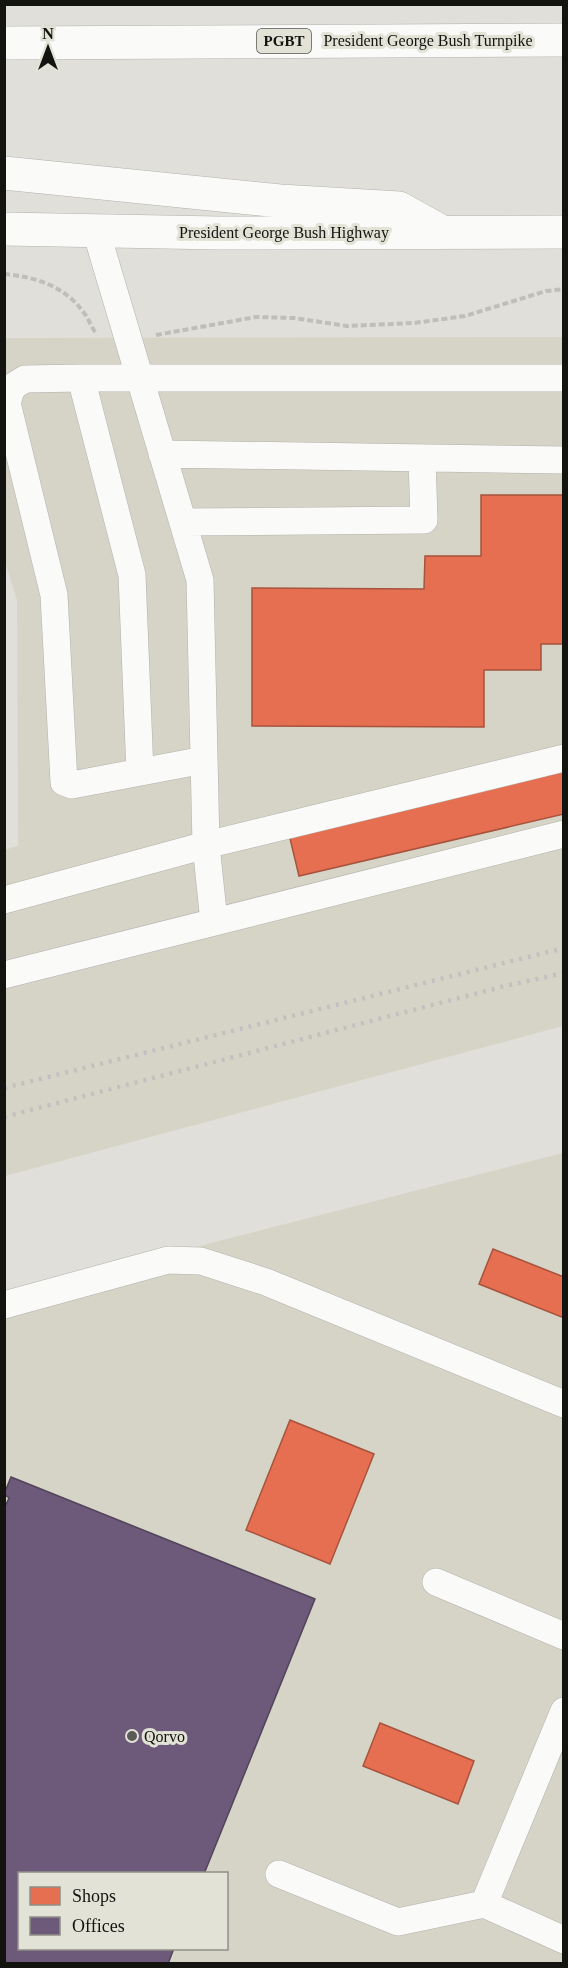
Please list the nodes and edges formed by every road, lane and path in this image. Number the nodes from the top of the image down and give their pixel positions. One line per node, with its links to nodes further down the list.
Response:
1 (564, 40): 2 (main road, President George Bush Turnpike / PGBT)
2 (4, 43)
3 (4, 173): 7 (main road)
4 (4, 229): 5 (main road, President George Bush Highway)
5 (96, 231): 7 (main road, President George Bush Highway); 10 (lane)
6 (564, 231): 7 (main road, President George Bush Highway)
7 (441, 232)
8 (4, 274): 10 (path)
9 (564, 289): 10 (path)
10 (127, 336): 11 (lane)
11 (139, 377): 12 (lane); 13 (lane); 14 (lane)
12 (81, 378): 20 (lane); 20 (lane)
13 (564, 378)
14 (162, 454): 15 (lane); 17 (lane)
15 (422, 458): 16 (lane); 17 (lane)
16 (564, 460)
17 (184, 522): 19 (lane)
18 (564, 758): 22 (lane)
19 (204, 760): 20 (lane); 22 (lane)
20 (140, 772)
21 (564, 834): 24 (lane)
22 (206, 845): 23 (lane); 24 (lane)
23 (4, 900)
24 (214, 922): 25 (lane)
25 (4, 975)
26 (4, 1305): 27 (lane)
27 (564, 1404)
28 (436, 1582): 29 (lane)
29 (564, 1636)
30 (564, 1711): 32 (lane)
31 (279, 1874): 32 (lane)
32 (484, 1904): 33 (lane)
33 (564, 1940)

